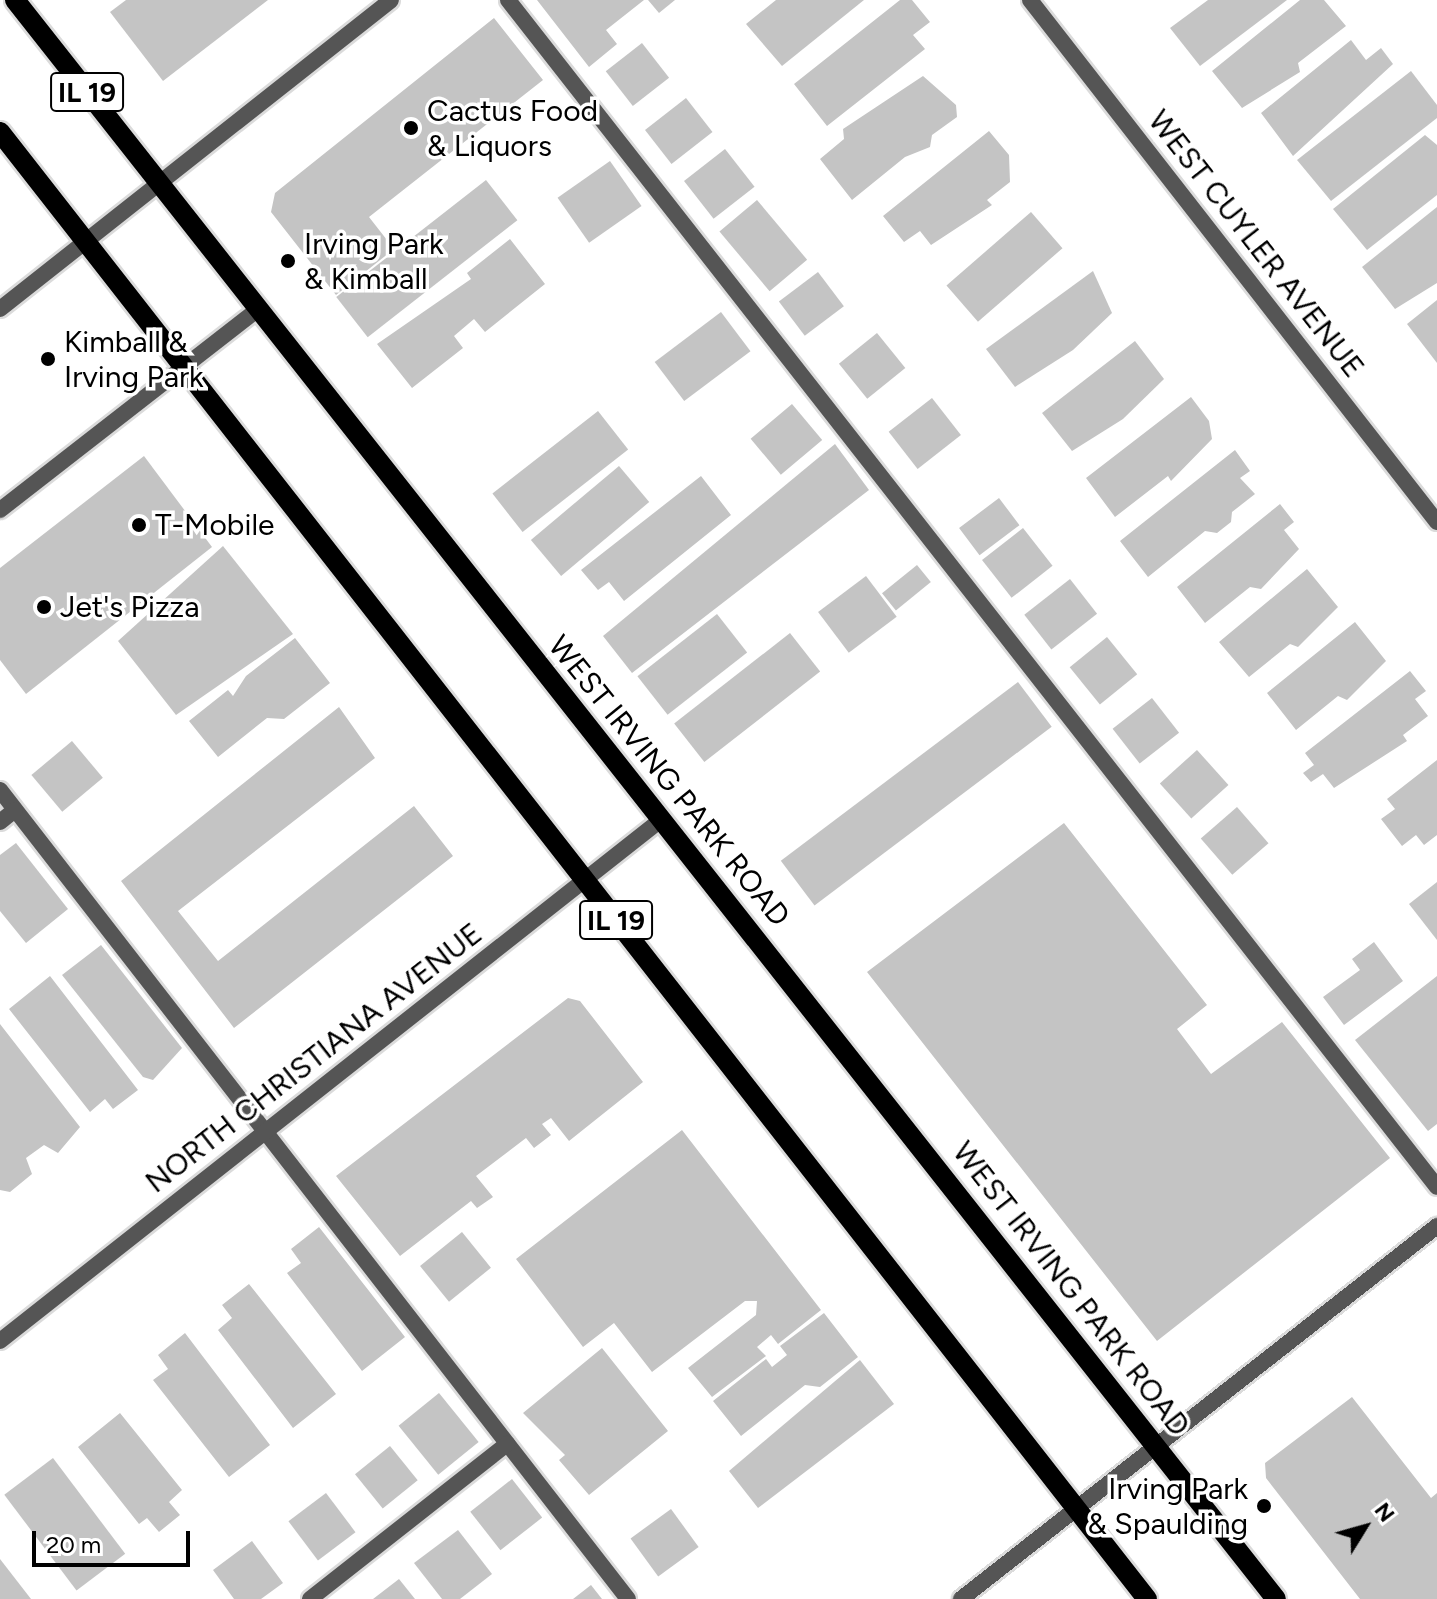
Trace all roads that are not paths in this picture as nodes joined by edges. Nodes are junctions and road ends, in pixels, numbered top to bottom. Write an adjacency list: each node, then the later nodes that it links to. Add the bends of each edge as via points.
1 (15, 0): 6 (main road, WEST IRVING PARK ROAD / IL 19)
2 (391, 0): 6 (street)
3 (508, 0): 19 (street)
4 (1030, 0): 12 (street, WEST CUYLER AVENUE)
5 (0, 132): 7 (main road, IL 19)
6 (159, 183): 7 (street); 9 (main road, WEST IRVING PARK ROAD / IL 19)
7 (85, 242): 8 (street); 10 (main road, IL 19)
8 (0, 309)
9 (258, 309): 10 (street); 15 (main road, WEST IRVING PARK ROAD / IL 19)
10 (183, 367): 11 (street); 17 (main road, IL 19)
11 (0, 510)
12 (1437, 522)
13 (0, 790): 14 (street)
14 (15, 810): 16 (street); 18 (street)
15 (662, 819): 17 (street, NORTH CHRISTIANA AVENUE); 23 (main road, WEST IRVING PARK ROAD / IL 19)
16 (0, 822)
17 (585, 880): 18 (street, NORTH CHRISTIANA AVENUE); 24 (main road, IL 19)
18 (266, 1132): 21 (street, NORTH CHRISTIANA AVENUE); 22 (street)
19 (1437, 1187)
20 (1437, 1226): 23 (street)
21 (0, 1341)
22 (507, 1444): 25 (street); 26 (street)
23 (1157, 1446): 24 (street); 29 (main road, WEST IRVING PARK ROAD / IL 19)
24 (1076, 1508): 27 (street); 28 (main road, IL 19)
25 (310, 1599)
26 (628, 1599)
27 (961, 1599)
28 (1147, 1599)
29 (1276, 1599)

